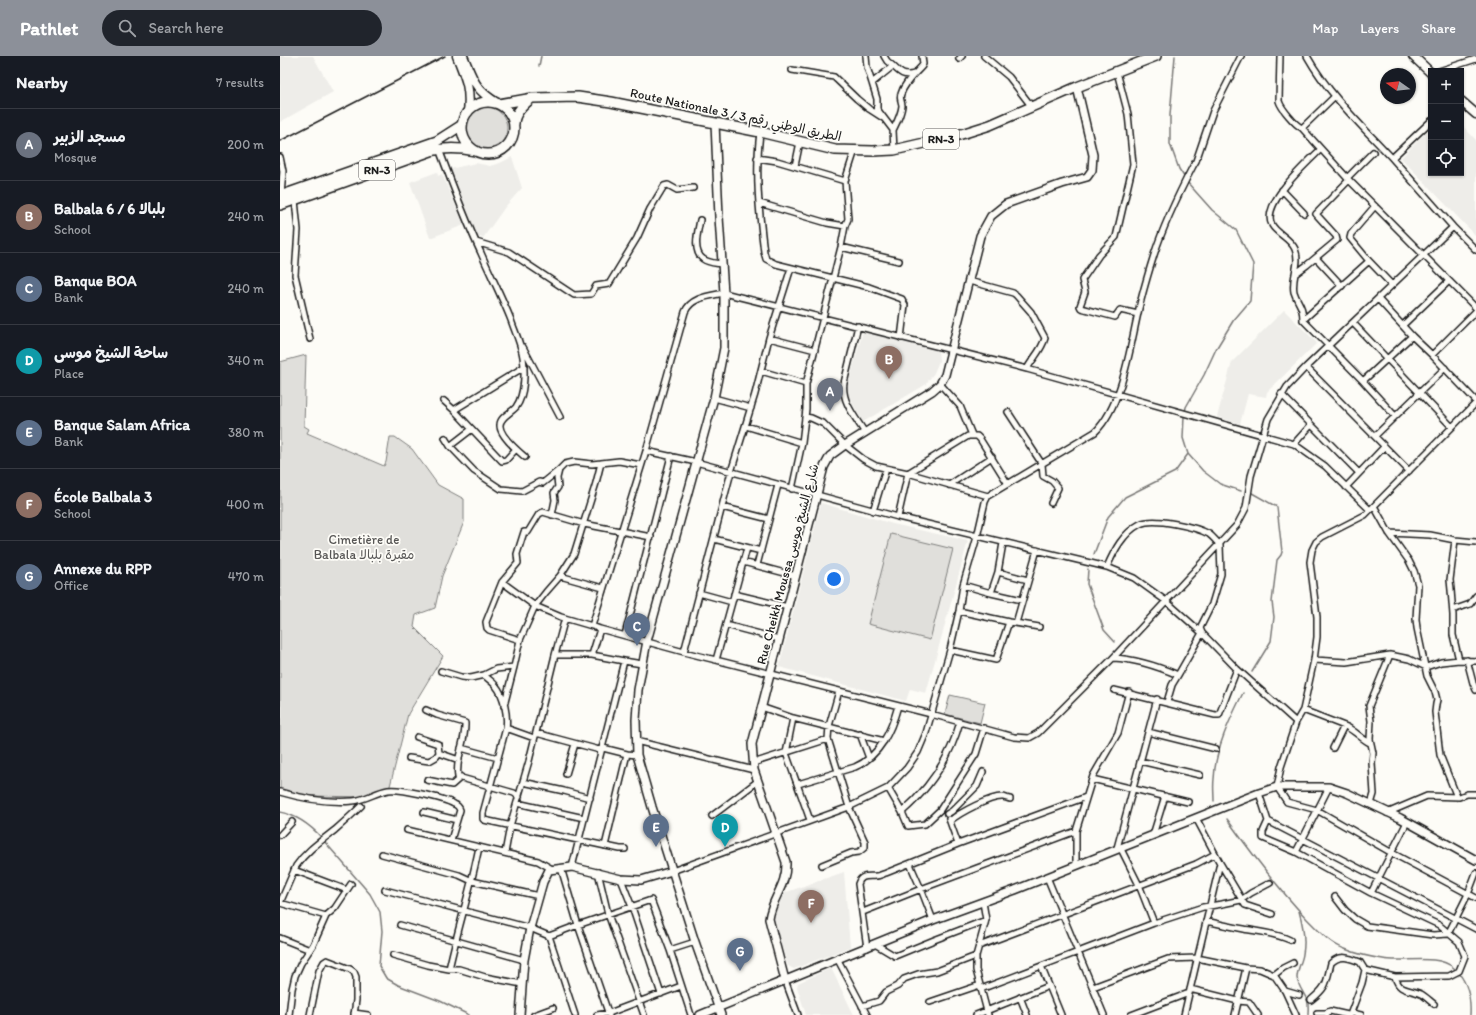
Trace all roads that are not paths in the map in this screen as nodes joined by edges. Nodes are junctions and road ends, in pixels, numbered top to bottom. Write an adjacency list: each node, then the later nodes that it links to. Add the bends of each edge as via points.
1 (457, 56): 26 (main road, via 468,87)
2 (463, 56): 23 (main road, via 479,90 484,96)
3 (866, 56): 19 (street)
4 (884, 56): 13 (street)
5 (922, 56): 18 (street, via 923,64)
6 (984, 56): 25 (street, via 1009,77)
7 (1156, 56): 17 (highway, Route Nationale 3 / الطريق الوطني رقم 3 / RN-3)
8 (1241, 56): 80 (street, via 1213,111 1196,161 1164,224)
9 (1280, 56): 33 (street, via 1280,104 1297,126)
10 (1307, 56): 21 (street, via 1322,81)
11 (1413, 56): 16 (main road)
12 (1476, 59): 14 (street)
13 (893, 66): 18 (street, via 902,75); 19 (street)
14 (1448, 68)
15 (792, 70): 28 (street, via 834,77)
16 (1428, 70)
17 (1117, 72): 20 (highway, Route Nationale 3 / الطريق الوطني رقم 3 / RN-3); 80 (street, via 1128,114 1133,164 1116,237 1099,255 1082,280 1085,292 1080,306 1110,317 1115,317 1120,310)
18 (914, 74): 34 (street, via 902,90 901,111)
19 (872, 83): 28 (street, via 877,109)
20 (1077, 87): 25 (highway, Route Nationale 3 / الطريق الوطني رقم 3 / RN-3); 71 (street, via 1093,155 1092,170 1087,177 1006,204 991,216 980,236)
21 (1335, 96): 33 (street); 45 (street)
22 (533, 98): 23 (highway, RN-3); 29 (highway, Route Nationale 3 / الطريق الوطني رقم 3 / RN-3, via 578,97); 32 (highway, via 520,110 514,120)
23 (498, 103): 26 (highway, via 481,103); 32 (highway, via 511,115)
24 (1464, 104): 27 (main road)
25 (1032, 107): 40 (highway, Route Nationale 3 / الطريق الوطني رقم 3 / RN-3, via 990,125 955,136)
26 (468, 112): 31 (highway)
27 (1476, 114)
28 (882, 118): 34 (street)
29 (715, 123): 35 (highway, Route Nationale 3 / الطريق الوطني رقم 3 / RN-3); 67 (street)
30 (1428, 124): 45 (street)
31 (462, 125): 41 (highway, via 467,143); 51 (highway, RN-3, via 437,141)
32 (514, 126): 41 (highway, via 514,135 503,150 494,154)
33 (1302, 128): 38 (street)
34 (892, 130): 40 (street)
35 (760, 132): 36 (highway, Route Nationale 3 / الطريق الوطني رقم 3 / RN-3); 44 (street)
36 (800, 142): 39 (highway, Route Nationale 3 / الطريق الوطني رقم 3 / RN-3, via 835,150); 46 (street)
37 (439, 149): 41 (highway, RN-3, via 461,148); 52 (highway, RN-3); 60 (street)
38 (1321, 149): 47 (street); 50 (street)
39 (855, 150): 40 (highway, Route Nationale 3 / الطريق الوطني رقم 3 / RN-3); 48 (street)
40 (894, 150)
41 (476, 151)
42 (1373, 152): 47 (street)
43 (280, 157): 51 (street, via 283,171)
44 (757, 158): 46 (street); 53 (street)
45 (1392, 158): 59 (street)
46 (795, 166): 48 (street)
47 (1348, 179): 55 (street); 64 (street, via 1316,214 1337,238)
48 (845, 181): 58 (street, via 848,219)
49 (693, 188): 60 (street, via 677,190 668,185 664,186 609,284 596,286 591,294 574,295 509,252)
50 (1282, 190): 56 (street); 69 (street, via 1271,212 1270,220 1295,249 1298,265)
51 (281, 195)
52 (295, 200): 54 (highway, RN-3); 89 (street, via 298,230 295,275)
53 (759, 203): 58 (street); 68 (street, via 764,256 771,263)
54 (280, 205)
55 (1375, 206): 63 (street); 65 (street, via 1350,238)
56 (1304, 213)
57 (700, 220): 67 (street, via 697,241 699,255 705,260)
58 (845, 226): 61 (street)
59 (1453, 227): 62 (street); 63 (street)
60 (476, 242): 90 (street, via 502,296)
61 (841, 247): 66 (street); 70 (street)
62 (1476, 250)
63 (1424, 255): 72 (street); 73 (street)
64 (1316, 258): 69 (street); 74 (street)
65 (1368, 261): 73 (street); 74 (street)
66 (899, 262)
67 (722, 264): 75 (street)
68 (791, 268): 70 (street); 77 (street)
69 (1295, 274): 82 (street, via 1294,291 1303,310)
70 (832, 279): 81 (street); 88 (street, via 869,287 902,299 905,305)
71 (969, 281): 93 (street); 99 (street, via 1013,293 1031,312 1045,338 1041,349)
72 (1449, 281): 78 (street); 84 (street)
73 (1392, 285): 76 (street)
74 (1342, 286): 82 (street)
75 (724, 293): 77 (street); 107 (street, via 724,348); 131 (street, via 699,299 687,307)
76 (1378, 299): 83 (street); 84 (street)
77 (778, 306): 81 (street); 87 (street)
78 (1476, 308)
79 (1476, 311): 94 (street)
80 (1138, 314): 104 (street)
81 (823, 318): 85 (street); 92 (street)
82 (1303, 320): 91 (street)
83 (1352, 323): 91 (street); 95 (street)
84 (1403, 325): 86 (street)
85 (858, 326): 88 (street); 120 (street, via 842,392)
86 (1412, 336): 94 (street); 95 (street)
87 (769, 338): 92 (street); 100 (street)
88 (901, 338): 93 (street)
89 (310, 339)
90 (521, 345): 96 (street); 114 (street)
91 (1329, 346): 97 (street); 101 (street)
92 (815, 350): 102 (street)
93 (952, 351): 99 (street); 103 (street)
94 (1432, 355): 98 (street)
95 (1387, 359): 101 (street); 106 (street)
96 (524, 367): 111 (street); 130 (street, via 524,381 518,404 502,419 500,426 503,434)
97 (1306, 367): 105 (street); 123 (street)
98 (1445, 368): 106 (street); 109 (street)
99 (1027, 369): 104 (street)
100 (761, 371): 102 (street); 110 (street)
101 (1363, 381): 113 (street)
102 (806, 384): 115 (street)
103 (940, 384): 120 (street, Rue Cheikh Moussa شارع الشيخ موسى); 121 (street, via 960,406)
104 (1117, 394): 122 (street); 137 (street, via 1109,415 1095,432)
105 (1281, 394): 116 (street); 122 (street)
106 (1420, 394): 113 (street); 118 (street)
107 (714, 398): 110 (street); 135 (street)
108 (444, 401): 111 (street)
109 (1476, 402): 118 (street)
110 (751, 408): 117 (street)
111 (454, 410): 119 (street)
112 (1008, 412): 137 (street)
113 (1395, 416): 123 (street)
114 (560, 417)
115 (805, 417): 125 (street); 127 (street, via 824,424)
116 (1311, 425): 126 (street); 144 (street)
117 (746, 426): 125 (street); 142 (street)
118 (1452, 427): 141 (street)
119 (472, 429): 128 (street); 130 (street, via 503,461)
120 (865, 433): 127 (street, Rue Cheikh Moussa شارع الشيخ موسى)
121 (972, 435): 134 (street, via 980,439); 143 (street, via 964,437)
122 (1262, 435): 126 (street); 168 (street, via 1246,508 1237,525)
123 (1375, 436): 129 (street)
124 (444, 438): 128 (street)
125 (802, 443): 149 (street)
126 (1294, 444): 148 (street, via 1325,466)
127 (845, 445): 139 (street, via 871,464); 150 (street, Rue Cheikh Moussa شارع الشيخ موسى, via 827,461)
128 (450, 446): 140 (street, via 474,471 501,489 522,491 539,482 543,483)
129 (1384, 447): 141 (street); 144 (street)
130 (516, 449): 133 (street)
131 (646, 451): 132 (street); 138 (street)
132 (671, 456): 135 (street); 162 (street)
133 (526, 457)
134 (992, 457): 145 (street); 147 (street)
135 (696, 462): 142 (street); 204 (street)
136 (601, 463): 138 (street, via 623,461); 140 (street, via 571,462); 159 (street)
137 (1042, 464): 145 (street); 152 (street, via 1043,476 1052,480 1058,488)
138 (641, 465): 160 (street)
139 (886, 468): 143 (street); 155 (street)
140 (559, 470): 156 (street)
141 (1409, 471): 154 (street)
142 (731, 472): 146 (street); 153 (street)
143 (908, 473): 147 (street); 157 (street)
144 (1359, 473): 148 (street)
145 (1008, 484): 151 (street)
146 (778, 485): 149 (street); 158 (street)
147 (949, 485): 151 (street)
148 (1346, 487): 154 (street)
149 (792, 489): 150 (street)
150 (817, 495): 155 (street); 177 (street, Rue Cheikh Moussa شارع الشيخ موسى)
151 (988, 496): 163 (street)
152 (1051, 503)
153 (722, 507): 158 (street); 164 (street)
154 (1372, 508): 161 (street); 212 (street, via 1365,515 1322,537 1312,550 1310,562 1317,617)
155 (873, 511): 157 (street)
156 (552, 515): 159 (street); 179 (street, via 543,512 539,514 528,532 524,532 516,554 518,563)
157 (898, 517): 163 (street)
158 (769, 519): 171 (street)
159 (584, 524): 160 (street); 176 (street, via 574,554)
160 (620, 531): 162 (street); 181 (street)
161 (1389, 532): 165 (street); 219 (street, via 1409,561 1418,585 1417,623)
162 (651, 537): 201 (street)
163 (978, 537): 167 (street); 180 (street)
164 (714, 539): 169 (street); 182 (street)
165 (1455, 540): 166 (street); 191 (street, via 1450,580)
166 (1476, 542)
167 (1003, 543): 170 (street); 175 (street)
168 (1220, 545): 174 (street, via 1209,535 1194,529 1149,522 1140,524 1127,534 1116,547); 187 (street); 200 (street, via 1221,574 1212,604 1200,628)
169 (747, 548): 171 (street); 172 (street)
170 (1037, 550): 174 (street); 178 (street)
171 (761, 551): 173 (street)
172 (743, 562): 173 (street); 184 (street)
173 (757, 565): 177 (street)
174 (1107, 567): 187 (street, via 1134,578)
175 (998, 572): 178 (street); 183 (street)
176 (560, 576): 181 (street); 189 (street)
177 (796, 576): 190 (street, Rue Cheikh Moussa شارع الشيخ موسى)
178 (1028, 580): 186 (street)
179 (502, 582): 189 (street); 203 (street, via 486,622 487,628)
180 (963, 585): 183 (street); 192 (street)
181 (602, 588): 197 (street)
182 (699, 593): 188 (street); 206 (street)
183 (991, 593): 186 (street)
184 (734, 594): 188 (street); 190 (street)
185 (1476, 596): 191 (street, via 1470,604)
186 (1022, 600): 195 (street)
187 (1166, 601): 200 (street); 210 (street)
188 (732, 602): 196 (street)
189 (535, 606): 193 (street); 203 (street)
190 (788, 607): 202 (street, Rue Cheikh Moussa شارع الشيخ موسى)
191 (1453, 610): 213 (street, via 1453,635)
192 (959, 611): 194 (street); 205 (street)
193 (565, 618): 197 (street); 207 (street)
194 (1009, 622): 195 (street); 205 (street, via 996,660)
195 (1016, 623): 198 (street)
196 (726, 625): 202 (street); 211 (street)
197 (592, 626): 199 (street)
198 (1039, 627)
199 (600, 629): 201 (street); 208 (street)
200 (1202, 633): 220 (street); 223 (street)
201 (625, 635): 204 (street)
202 (779, 639): 222 (street, Rue Cheikh Moussa شارع الشيخ موسى)
203 (520, 640): 218 (street)
204 (647, 641): 206 (street); 217 (street)
205 (950, 650): 236 (street)
206 (684, 652): 211 (street)
207 (556, 655): 208 (street); 246 (street)
208 (592, 655): 216 (street)
209 (1390, 655): 212 (street, via 1346,662); 219 (street, via 1409,659); 251 (street, via 1369,706)
210 (1113, 658): 223 (street, via 1157,665); 243 (street, via 1038,733 1029,738 1014,737)
211 (716, 660): 222 (street)
212 (1314, 660): 235 (street)
213 (1459, 660): 214 (street); 219 (street)
214 (1467, 660): 215 (street); 226 (street)
215 (1476, 661)
216 (624, 662): 217 (street); 254 (street)
217 (642, 664): 249 (street)
218 (514, 667): 224 (street, via 496,669); 231 (street)
219 (1426, 667): 288 (street, via 1427,676 1438,700 1435,712 1440,755)
220 (1237, 669): 230 (street, via 1218,715); 239 (street)
221 (441, 671): 224 (street, via 467,678)
222 (769, 674): 227 (street); 233 (street, Rue Cheikh Moussa شارع الشيخ موسى)
223 (1178, 674): 230 (street)
224 (484, 675): 231 (street, via 497,686)
225 (1114, 690): 228 (street)
226 (1476, 690)
227 (839, 691): 232 (street); 240 (street)
228 (1129, 692): 229 (street); 272 (street, via 1118,733)
229 (1157, 699): 230 (street); 244 (street)
230 (1167, 702)
231 (504, 706): 242 (street, via 508,717)
232 (898, 706): 236 (street); 250 (street)
233 (760, 707): 237 (street); 266 (street, Rue Cheikh Moussa شارع الشيخ موسى, via 752,744)
234 (426, 710): 253 (street, via 465,723)
235 (1303, 710): 239 (street); 241 (street)
236 (931, 714): 238 (street); 280 (street, via 918,752)
237 (793, 718): 240 (street); 258 (street)
238 (960, 722): 243 (street); 299 (street, via 944,763 914,802)
239 (1296, 722): 278 (street, via 1280,766)
240 (829, 726): 245 (street); 248 (street)
241 (1344, 726): 251 (street); 256 (street)
242 (506, 728): 246 (street); 262 (street)
243 (984, 728): 296 (street, via 976,754)
244 (1148, 732): 255 (street); 265 (street)
245 (860, 734): 250 (street); 263 (street)
246 (535, 735): 252 (street); 275 (street)
247 (417, 737): 257 (street, via 438,744)
248 (828, 739): 258 (street); 267 (street)
249 (636, 741): 260 (street); 266 (street)
250 (884, 741): 263 (street)
251 (1370, 743): 293 (street, via 1373,753 1374,794)
252 (575, 744): 254 (street, via 599,750); 269 (street)
253 (461, 748): 262 (street); 264 (street)
254 (603, 748): 259 (street); 289 (street)
255 (1216, 748)
256 (1333, 748)
257 (439, 753): 261 (street, via 429,762); 264 (street)
258 (786, 753): 266 (street); 276 (street)
259 (627, 754): 260 (street); 321 (street)
260 (637, 755): 339 (street)
261 (409, 758)
262 (498, 758): 277 (street)
263 (870, 758): 267 (street, via 855,767)
264 (459, 760): 271 (street, via 458,776)
265 (1140, 761): 270 (street); 281 (street)
266 (754, 767): 274 (street, Rue Cheikh Moussa شارع الشيخ موسى)
267 (838, 772): 276 (street); 295 (street)
268 (983, 772): 301 (street, via 977,786)
269 (566, 774)
270 (1200, 775)
271 (461, 777): 273 (street, via 452,785); 277 (street)
272 (1092, 779): 281 (street); 287 (street)
273 (427, 780)
274 (758, 781): 302 (street); 314 (street, Rue Cheikh Moussa شارع الشيخ موسى)
275 (523, 782): 286 (street); 289 (street)
276 (798, 784): 306 (street)
277 (491, 787): 286 (street); 311 (street, via 483,819)
278 (1277, 787): 279 (street); 283 (street); 297 (street, via 1287,802)
279 (1329, 787): 293 (street); 297 (street)
280 (888, 788): 295 (street); 299 (street)
281 (1133, 789): 285 (street); 323 (street)
282 (280, 792): 305 (street, via 302,798 341,801 361,800 390,789 404,791 452,803 460,810)
283 (1259, 793): 304 (street); 308 (street)
284 (1476, 794): 288 (street)
285 (1164, 796): 291 (street); 316 (street)
286 (519, 797): 292 (street)
287 (1086, 797): 313 (street); 320 (street)
288 (1457, 797): 300 (street, via 1427,796)
289 (590, 798): 303 (street)
290 (1010, 799): 307 (street, via 1003,797 985,802)
291 (1188, 802)
292 (517, 803): 303 (street); 311 (street)
293 (1370, 804): 300 (street)
294 (361, 806): 338 (street, via 303,858)
295 (849, 807): 306 (street); 333 (street, via 865,847 859,852)
296 (940, 810): 299 (street, via 925,824 908,826); 301 (street)
297 (1317, 810): 317 (street); 327 (street)
298 (424, 812): 305 (street)
299 (902, 812)
300 (1387, 813): 310 (street)
301 (947, 814): 307 (street)
302 (712, 816)
303 (584, 818): 319 (street)
304 (1196, 818): 316 (street); 329 (street)
305 (457, 820): 318 (street)
306 (810, 820): 314 (street)
307 (950, 821): 320 (street)
308 (1268, 821): 317 (street); 325 (street, via 1263,838)
309 (292, 822): 315 (street)
310 (1407, 822): 327 (street); 330 (street)
311 (510, 826): 319 (street); 326 (street)
312 (406, 830): 318 (street)
313 (1076, 831): 334 (street); 349 (street)
314 (775, 833): 339 (street); 401 (street, Rue Cheikh Moussa شارع الشيخ موسى, via 786,862 786,877 769,919)
315 (280, 835)
316 (1153, 835): 323 (street)
317 (1303, 838): 325 (street); 344 (street)
318 (451, 840): 322 (street)
319 (578, 840): 321 (street); 335 (street)
320 (958, 844): 332 (street)
321 (605, 846): 324 (street)
322 (479, 847): 326 (street); 345 (street)
323 (1119, 848): 334 (street); 348 (street)
324 (625, 849)
325 (1296, 852): 352 (street)
326 (506, 853): 337 (street, via 538,861)
327 (1392, 853): 344 (street); 353 (street)
328 (382, 854): 345 (street, via 459,875)
329 (1215, 854): 331 (street); 348 (street, via 1196,864)
330 (1476, 860)
331 (1220, 863): 357 (street); 360 (street)
332 (910, 864): 349 (street); 363 (street, via 880,875 864,876 859,880)
333 (822, 865)
334 (1076, 865): 343 (street)
335 (572, 867): 336 (street); 340 (street)
336 (561, 868): 337 (street); 373 (street)
337 (552, 869): 354 (street, via 547,872)
338 (294, 870): 350 (street); 359 (street)
339 (672, 871): 342 (street, via 641,880); 382 (street)
340 (598, 872): 342 (street); 364 (street)
341 (1476, 873): 353 (street)
342 (620, 878): 361 (street)
343 (1047, 878): 358 (street); 365 (street)
344 (1379, 878): 352 (street); 368 (street)
345 (472, 881): 354 (street); 362 (street)
346 (1270, 883): 357 (street)
347 (351, 884): 350 (street)
348 (1139, 885): 365 (street); 372 (street)
349 (922, 889): 363 (street); 369 (street)
350 (347, 890): 367 (street)
351 (385, 890): 362 (street)
352 (1371, 893): 377 (street, via 1426,918)
353 (1468, 894): 356 (street); 368 (street)
354 (539, 896): 375 (street)
355 (1335, 897): 377 (street, via 1345,910 1367,926 1433,935)
356 (1476, 898)
357 (1241, 900): 360 (street); 366 (street, via 1250,908)
358 (983, 902): 369 (street); 370 (street)
359 (280, 903): 367 (street)
360 (1210, 906): 371 (street); 372 (street)
361 (632, 907): 364 (street); 387 (street, via 650,900); 409 (street)
362 (464, 910): 375 (street); 381 (street)
363 (863, 912): 385 (street)
364 (608, 914): 373 (street); 413 (street)
365 (1062, 914): 384 (street); 388 (street)
366 (1272, 914)
367 (326, 916): 386 (street)
368 (1455, 918): 376 (street); 377 (street)
369 (933, 920): 383 (street)
370 (986, 920): 383 (street, via 895,956); 384 (street)
371 (1206, 921): 380 (street, via 1280,935); 391 (street)
372 (1154, 923): 388 (street)
373 (578, 925): 378 (street); 423 (street)
374 (400, 926): 381 (street)
375 (530, 928): 378 (street); 392 (street)
376 (1476, 929)
377 (1448, 934): 400 (street, via 1459,942 1465,956 1459,971 1449,976)
378 (549, 936): 431 (street)
379 (280, 938): 386 (street)
380 (1290, 940)
381 (455, 941): 392 (street); 397 (street)
382 (694, 942): 387 (street); 419 (street)
383 (875, 944): 385 (street)
384 (979, 946): 390 (street)
385 (867, 948): 393 (street)
386 (310, 950): 426 (street, via 295,976)
387 (670, 950): 403 (street)
388 (1078, 952): 395 (street); 406 (street)
389 (393, 955): 397 (street)
390 (976, 956): 405 (street); 417 (street, via 937,971 904,979 898,986 886,992 879,1001)
391 (1197, 958): 396 (street); 406 (street, via 1168,959); 407 (street)
392 (524, 960): 402 (street)
393 (838, 960): 401 (street); 417 (street)
394 (1293, 963): 399 (street)
395 (1041, 966): 404 (street); 405 (street)
396 (1246, 968): 399 (street, via 1260,969); 414 (street)
397 (449, 969): 402 (street, via 459,969)
398 (1365, 970): 400 (street); 412 (street, via 1360,962 1347,957 1334,960 1326,985); 425 (street)
399 (1274, 975): 408 (street)
400 (1395, 977): 416 (street, via 1397,984 1402,988 1421,994)
401 (785, 980): 419 (street); 437 (street)
402 (522, 984): 429 (street)
403 (681, 986): 409 (street); 434 (street)
404 (1049, 986): 411 (street); 441 (street)
405 (980, 987): 415 (street); 420 (street)
406 (1092, 987): 442 (street)
407 (1189, 991): 414 (street); 443 (street); 444 (street)
408 (1285, 991): 410 (street); 447 (street)
409 (661, 994): 413 (street)
410 (1299, 995)
411 (1020, 997): 420 (street); 440 (street)
412 (1311, 1000)
413 (640, 1001): 423 (street); 433 (street)
414 (1238, 1001): 445 (street); 446 (street, via 1249,1002)
415 (930, 1002)
416 (1434, 1004)
417 (862, 1006): 438 (street)
418 (553, 1008): 430 (street)
419 (718, 1008): 435 (street); 436 (street)
420 (987, 1013): 439 (street)
421 (1317, 1013): 424 (street)
422 (354, 1014): 427 (street, via 354,972 327,960 319,971); 428 (street)
423 (609, 1014): 432 (street)
424 (1327, 1014): 425 (street, via 1330,1011)
425 (1350, 1014): 448 (street)
426 (289, 1015)
427 (310, 1015)
428 (368, 1015)
429 (520, 1015)
430 (534, 1015)
431 (575, 1015)
432 (597, 1015)
433 (644, 1015)
434 (691, 1015)
435 (700, 1015)
436 (721, 1015)
437 (798, 1015)
438 (867, 1015)
439 (976, 1015)
440 (1027, 1015)
441 (1061, 1015)
442 (1104, 1015)
443 (1131, 1015)
444 (1184, 1015)
445 (1235, 1015)
446 (1258, 1015)
447 (1296, 1015)
448 (1360, 1015)

